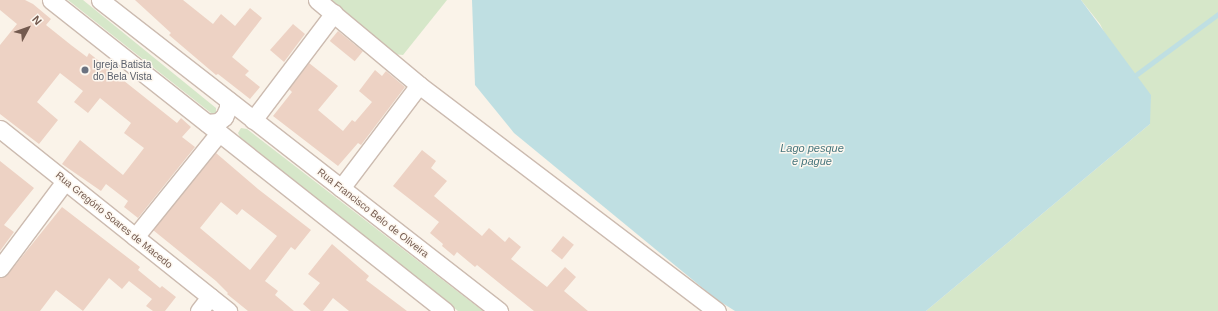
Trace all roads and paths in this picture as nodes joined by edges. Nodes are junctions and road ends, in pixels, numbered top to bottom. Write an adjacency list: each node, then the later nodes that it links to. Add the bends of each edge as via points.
1 (51, 0): 9 (street)
2 (100, 0): 6 (street, Rua Francisco Belo de Oliveira)
3 (317, 0): 4 (street)
4 (334, 14): 5 (street); 7 (street)
5 (418, 85): 11 (street); 19 (street)
6 (228, 100): 7 (street, Rua Francisco Belo de Oliveira); 9 (street, via 224,117 218,122)
7 (250, 117): 9 (street, via 238,119 230,127 228,135); 11 (street, Rua Francisco Belo de Oliveira)
8 (0, 129): 10 (street, Rua Gregório Soares de Macedo)
9 (218, 132): 12 (street); 17 (street)
10 (65, 181): 12 (street, Rua Gregório Soares de Macedo); 13 (street)
11 (341, 188): 18 (street, Rua Francisco Belo de Oliveira)
12 (135, 237): 14 (street, Rua Gregório Soares de Macedo)
13 (0, 268)
14 (210, 297): 15 (street); 16 (street, Rua Gregório Soares de Macedo)
15 (199, 311)
16 (228, 311)
17 (445, 311)
18 (499, 311)
19 (717, 311)

